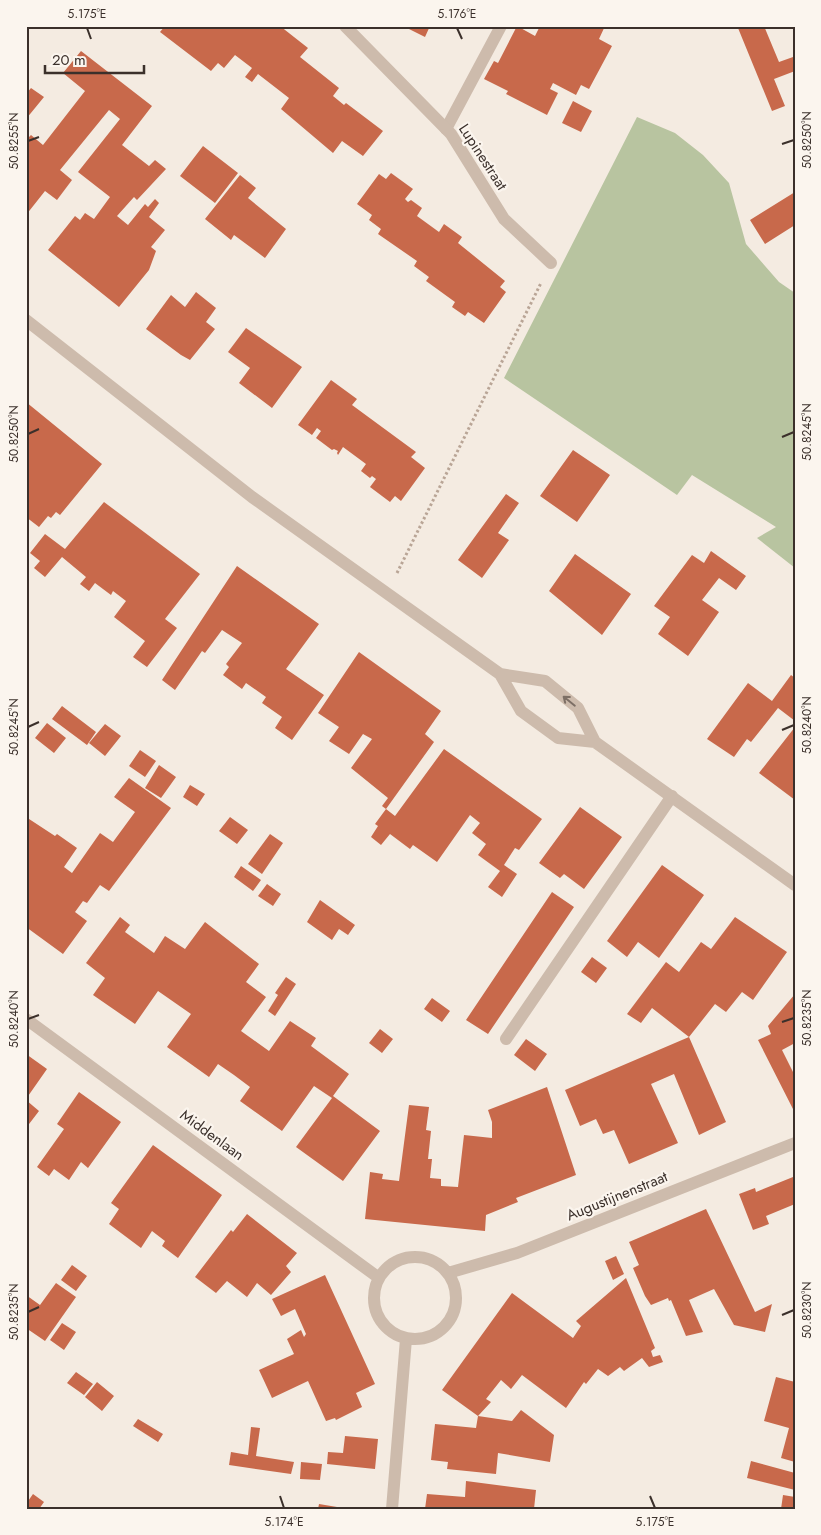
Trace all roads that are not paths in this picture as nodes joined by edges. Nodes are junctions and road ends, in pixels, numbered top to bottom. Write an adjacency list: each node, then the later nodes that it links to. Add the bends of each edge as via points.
1 (345, 26): 3 (street, Lupinestraat)
2 (500, 26): 3 (street)
3 (446, 129): 4 (street, Lupinestraat, via 504,220)
4 (551, 263)
5 (26, 320): 6 (street, via 244,491)
6 (500, 674): 7 (street, via 521,711 558,738); 7 (street, one-way to 6, via 578,708 545,681)
7 (595, 742): 8 (street)
8 (672, 796): 9 (street); 11 (street)
9 (795, 885)
10 (26, 1019): 14 (street, Middenlaan)
11 (506, 1039)
12 (795, 1143): 13 (street, Augustijnenstraat, via 517,1253)
13 (448, 1273): 14 (street, via 430,1259 412,1257 396,1262); 15 (street, via 456,1296 449,1322 436,1334 418,1340)
14 (378, 1278): 15 (street, via 374,1299 376,1312 393,1334)
15 (406, 1339): 16 (street)
16 (392, 1509)

